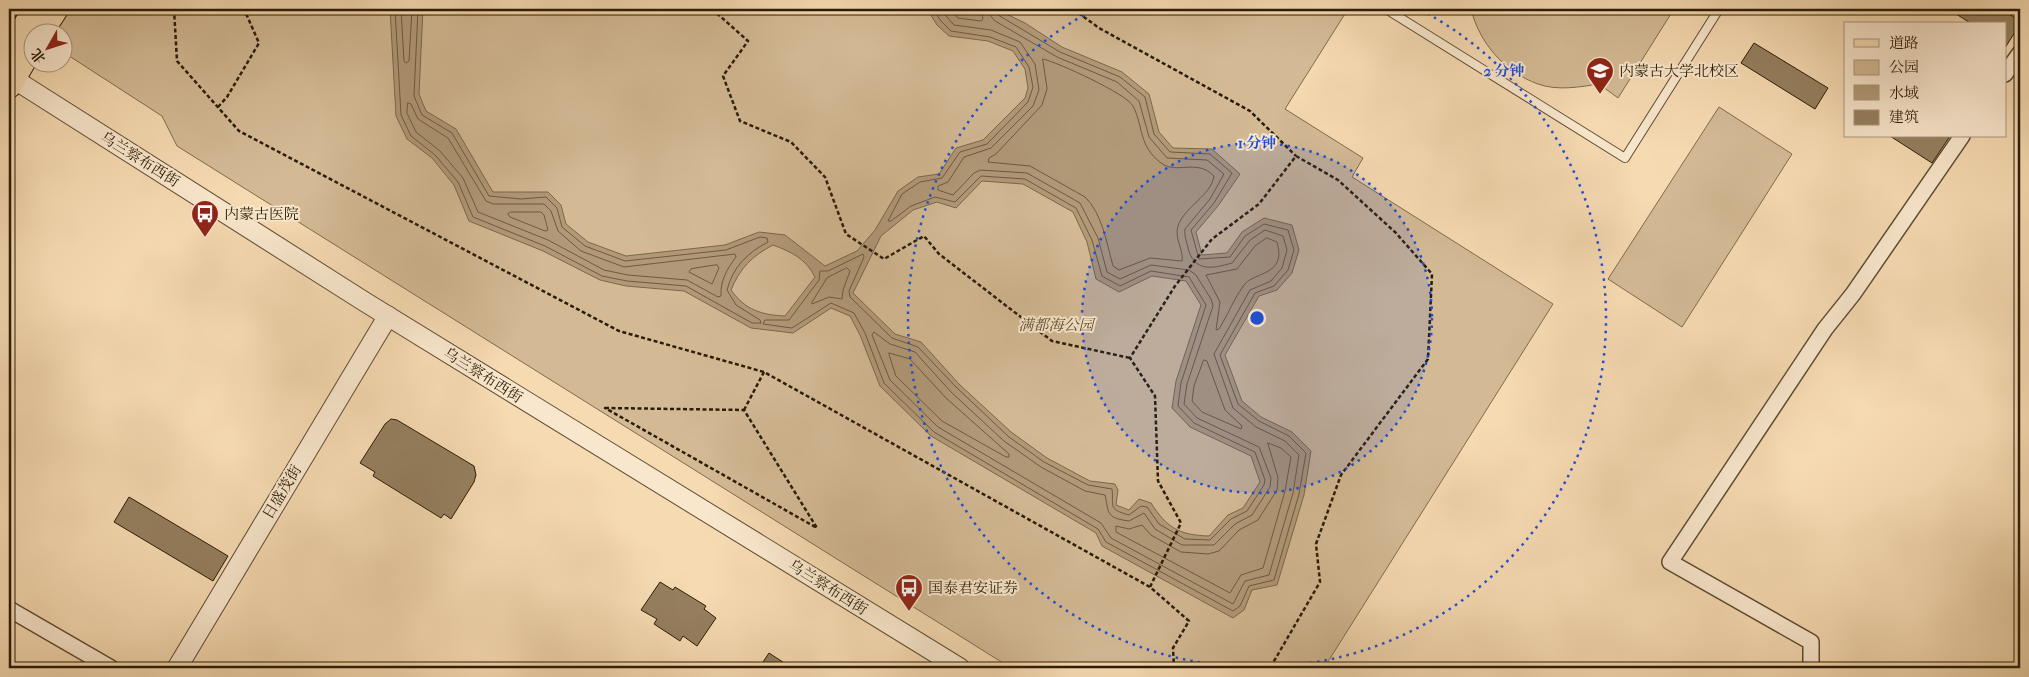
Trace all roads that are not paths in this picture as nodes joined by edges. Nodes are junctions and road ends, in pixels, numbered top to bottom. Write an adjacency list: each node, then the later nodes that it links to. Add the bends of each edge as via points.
1 (21, 9): 7 (highway)
2 (36, 9): 9 (highway)
3 (56, 9): 6 (main road)
4 (1386, 9): 5 (lane, via 1625,158)
5 (1719, 9)
6 (48, 22)
7 (9, 29)
8 (2020, 52): 11 (street)
9 (9, 53)
10 (22, 62): 12 (main road)
11 (2006, 73)
12 (10, 80): 14 (street, 乌兰察布西街)
13 (1961, 138): 19 (street, via 1825,330 1670,562 1811,642)
14 (388, 316): 17 (street, 日盛茂街); 18 (street, 乌兰察布西街)
15 (9, 609): 16 (street)
16 (111, 668)
17 (177, 668)
18 (960, 668)
19 (1810, 668)

